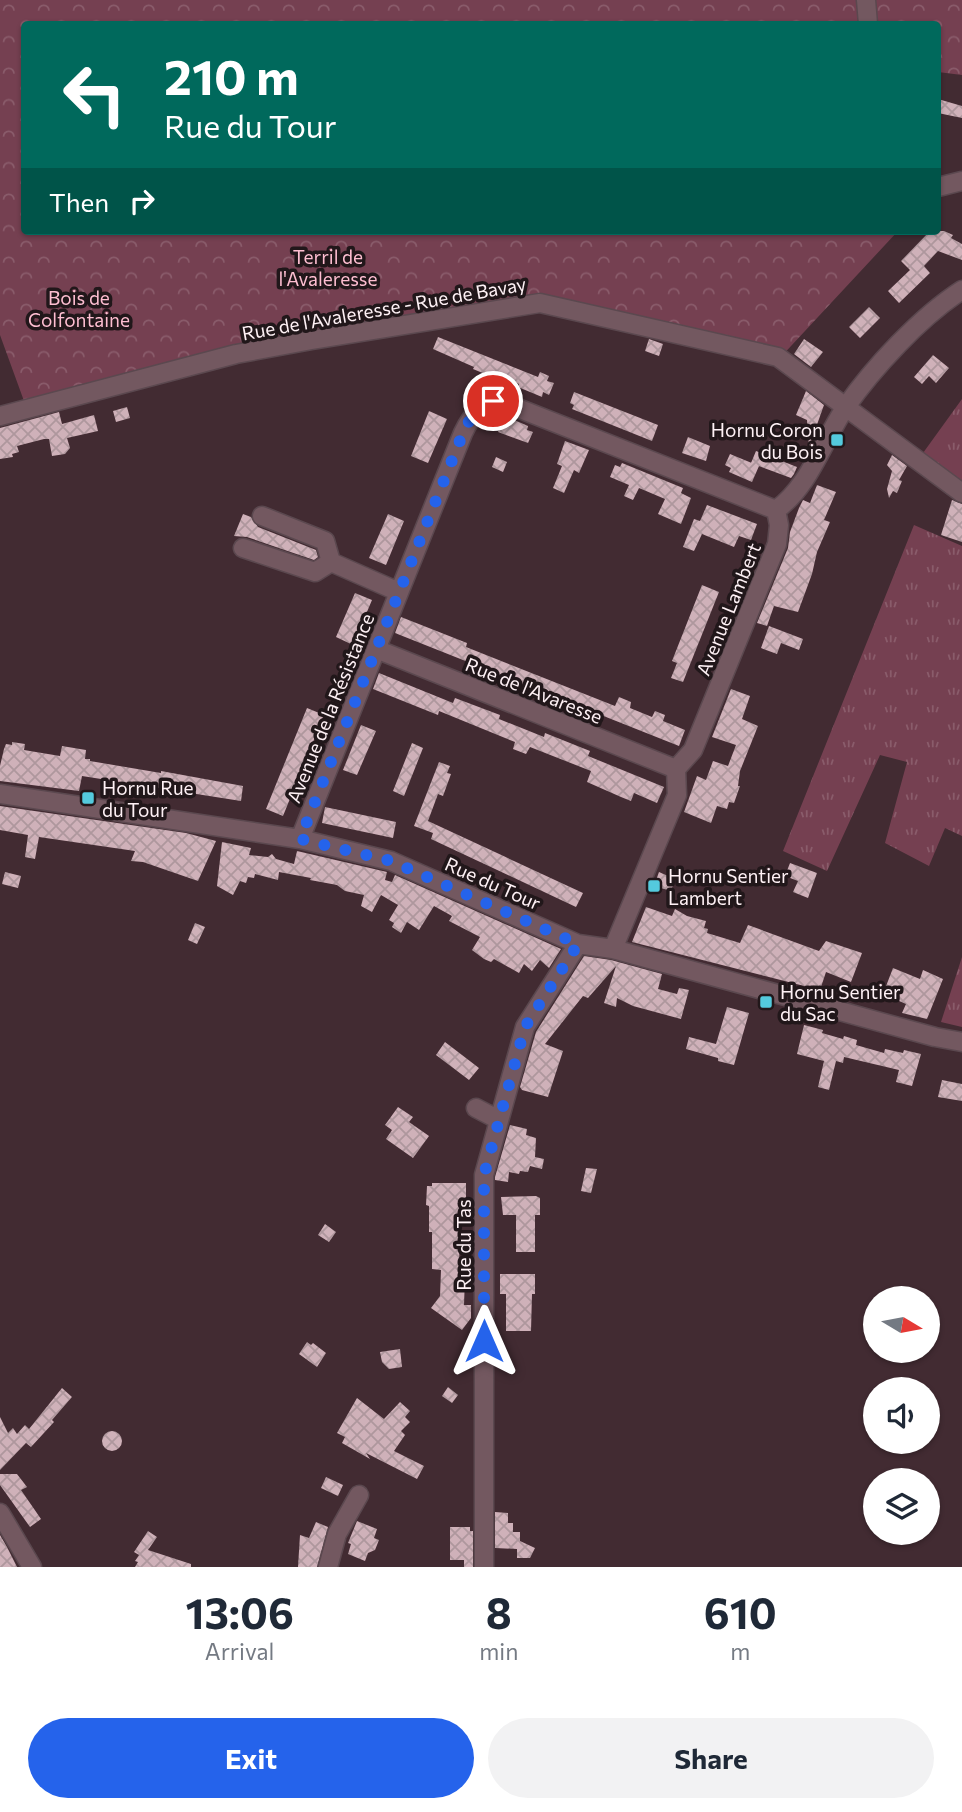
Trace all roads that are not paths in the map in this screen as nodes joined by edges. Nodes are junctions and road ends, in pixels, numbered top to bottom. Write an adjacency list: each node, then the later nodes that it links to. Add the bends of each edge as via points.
1 (866, 0): 2 (street)
2 (868, 21)
3 (962, 181): 4 (street)
4 (941, 186)
5 (962, 290): 6 (street, via 891,352)
6 (845, 408): 7 (street, Rue de l'Avaleresse - Rue de Bavay, via 778,357 540,303 236,355); 8 (street); 9 (street, via 791,499)
7 (0, 416)
8 (962, 493)
9 (776, 510): 13 (street, Avenue de la Résistance, via 493,401 466,425); 15 (street, Avenue Lambert, via 777,544 693,750)
10 (262, 516): 12 (street, via 325,541)
11 (243, 548): 12 (street, via 315,572)
12 (331, 562): 13 (street)
13 (399, 592): 14 (street, Avenue de la Résistance)
14 (376, 649): 15 (street, Rue de l'Avaresse); 17 (street, Avenue de la Résistance)
15 (676, 769): 19 (street, via 677,795)
16 (0, 794): 17 (street, Rue du Tour)
17 (300, 839): 18 (street, Rue du Tour, via 391,861)
18 (578, 944): 19 (street, Rue du Tour); 22 (street, Rue du Tas, via 525,1027)
19 (613, 949): 20 (street, Rue du Tour)
20 (962, 1042)
21 (476, 1108): 22 (street)
22 (499, 1120): 27 (street, Rue du Tas, via 484,1175)
23 (359, 1494): 26 (street, via 337,1534)
24 (0, 1513): 25 (street)
25 (32, 1567)
26 (328, 1567)
27 (484, 1567)

